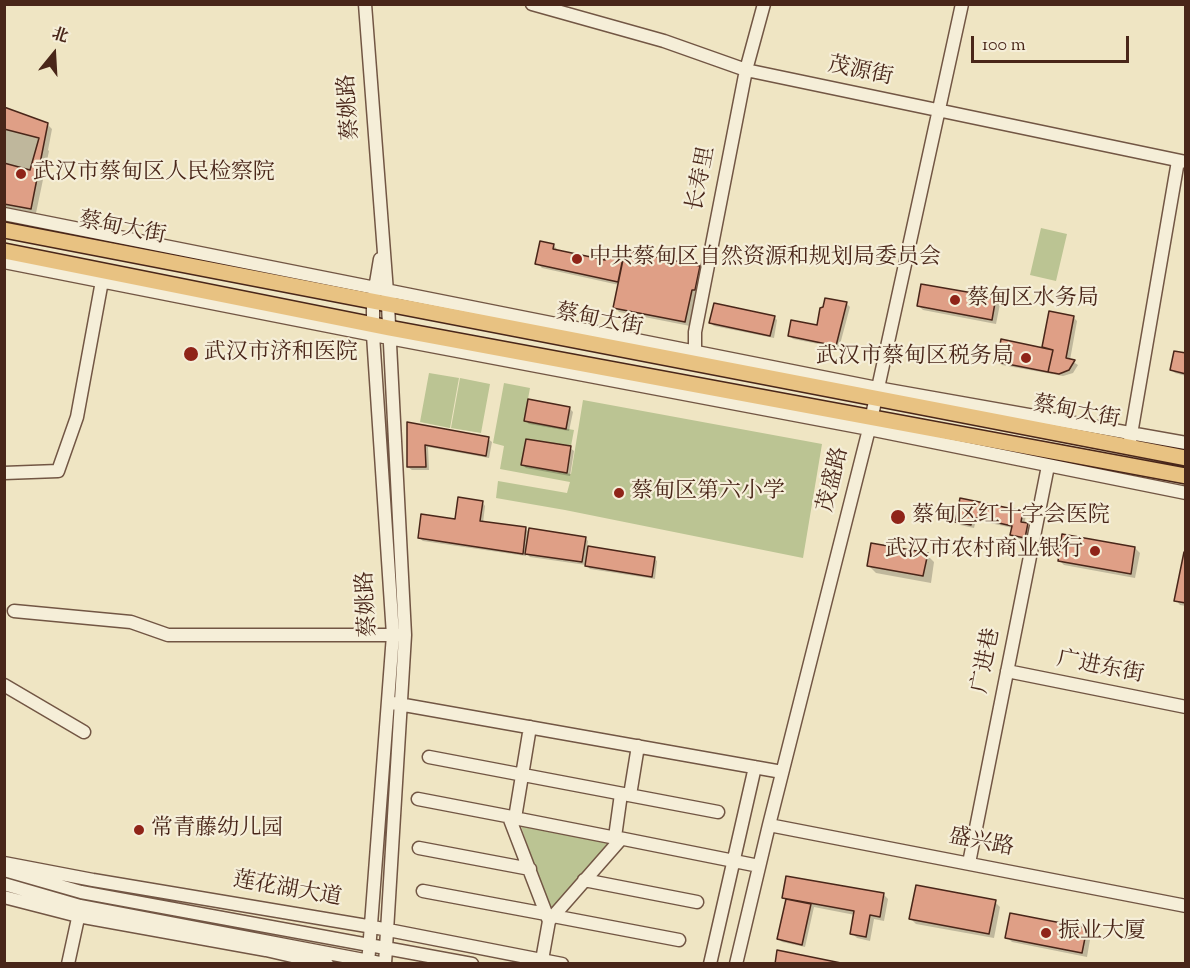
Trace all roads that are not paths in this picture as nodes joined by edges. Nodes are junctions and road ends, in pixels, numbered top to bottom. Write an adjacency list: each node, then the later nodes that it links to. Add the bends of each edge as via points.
1 (364, 4): 13 (street, 蔡姚路, via 382,243)
2 (531, 4): 5 (street, 茂源街, via 664,41)
3 (764, 4): 5 (street, 长寿里)
4 (962, 4): 6 (street, 茂盛路)
5 (746, 70): 6 (street, 茂源街); 16 (street, 长寿里, via 695,332)
6 (938, 110): 7 (street, 茂源街); 17 (street, 茂盛路)
7 (1182, 162): 19 (street)
8 (4, 214): 13 (street)
9 (4, 230): 13 (main road, 蔡甸大街)
10 (4, 250): 14 (main road, 蔡甸大街)
11 (4, 262): 12 (street)
12 (102, 281): 14 (street); 23 (street, via 77,417 58,471)
13 (381, 296): 14 (street, 蔡姚路); 15 (street, 蔡姚路); 16 (main road, 蔡甸大街)
14 (373, 330): 15 (main road, 蔡甸大街); 27 (street, 蔡姚路)
15 (389, 333): 18 (main road, 蔡甸大街); 27 (street, 蔡姚路)
16 (695, 357): 17 (main road, 蔡甸大街)
17 (876, 393): 18 (street, 茂盛路); 19 (main road, 蔡甸大街)
18 (870, 424): 22 (street); 24 (main road, 蔡甸大街); 37 (street, 茂盛路)
19 (1130, 441): 20 (street); 21 (main road, 蔡甸大街)
20 (1185, 443)
21 (1185, 458)
22 (1048, 466): 25 (street); 28 (street, 广进巷)
23 (4, 472)
24 (1185, 476)
25 (1185, 493)
26 (14, 612): 27 (street, via 131,622 168,635)
27 (399, 635): 30 (street, 蔡姚路)
28 (1007, 671): 31 (street, 广进东街); 48 (street, 广进巷)
29 (4, 685): 33 (street)
30 (395, 703): 32 (street); 60 (street, 蔡姚路); 61 (street, 蔡姚路)
31 (1185, 707)
32 (530, 727): 34 (street); 38 (street)
33 (84, 732)
34 (638, 746): 36 (street); 39 (street)
35 (429, 757): 38 (street)
36 (755, 767): 37 (street); 46 (street)
37 (782, 772): 43 (street, 茂盛路)
38 (522, 775): 39 (street); 42 (street)
39 (626, 795): 41 (street); 44 (street)
40 (418, 799): 42 (street)
41 (718, 812)
42 (512, 817): 44 (street); 50 (street)
43 (769, 825): 48 (street, 盛兴路); 49 (street, 茂盛路)
44 (618, 838): 46 (street); 52 (street)
45 (419, 848): 50 (street)
46 (734, 861): 49 (street); 72 (street)
47 (4, 863): 60 (street, 莲花湖大道)
48 (969, 863): 57 (street, 盛兴路)
49 (759, 866): 73 (street, 茂盛路)
50 (530, 869): 59 (street)
51 (4, 870): 63 (street, 莲花湖大道, via 81,892)
52 (584, 880): 56 (street); 59 (street)
53 (4, 885): 58 (street)
54 (423, 891): 59 (street)
55 (4, 897): 58 (street)
56 (697, 902)
57 (1185, 906)
58 (79, 911): 66 (street); 67 (street); 68 (street)
59 (549, 917): 62 (street); 65 (street)
60 (373, 927): 61 (street, 莲花湖大道); 63 (street, 蔡姚路)
61 (387, 931): 64 (street, 蔡姚路); 65 (street, 莲花湖大道)
62 (679, 940)
63 (370, 945): 64 (street, 莲花湖大道); 66 (street, 蔡姚路)
64 (385, 948): 69 (street, 蔡姚路); 70 (street, 莲花湖大道)
65 (542, 960): 71 (street, 莲花湖大道)
66 (369, 962): 69 (street)
67 (68, 963)
68 (327, 963)
69 (385, 963)
70 (472, 963)
71 (562, 963)
72 (710, 963)
73 (736, 963)

